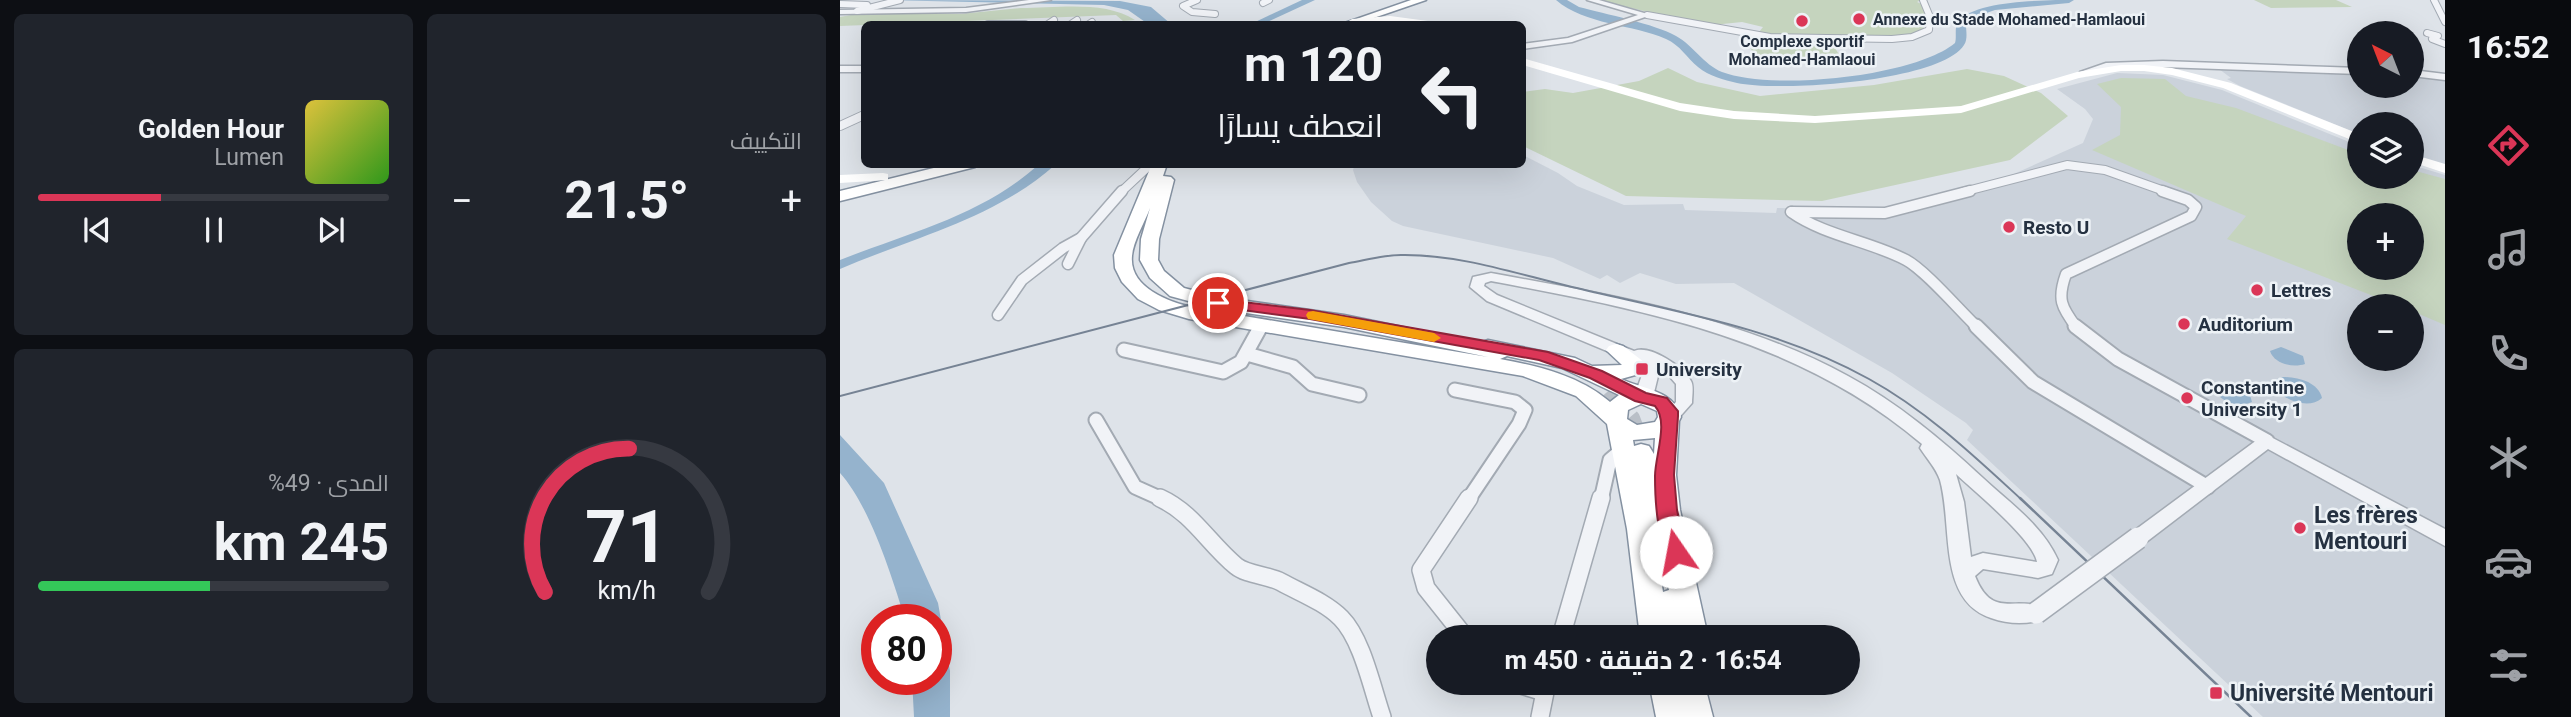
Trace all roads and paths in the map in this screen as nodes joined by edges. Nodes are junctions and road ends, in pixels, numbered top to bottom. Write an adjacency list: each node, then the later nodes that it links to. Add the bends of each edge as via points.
1 (900, 0): 10 (street)
2 (1047, 0): 12 (street, via 966,10)
3 (1197, 0): 14 (street, via 1183,6 1192,12)
4 (1407, 0): 16 (highway)
5 (1421, 0): 11 (highway)
6 (1591, 0): 15 (street)
7 (1923, 0): 15 (street, via 1930,17 1929,30 1892,39 1770,37)
8 (2434, 0): 21 (street)
9 (840, 4): 10 (street)
10 (869, 8): 12 (street)
11 (1394, 8): 17 (highway); 20 (main road, via 1393,15)
12 (857, 11): 13 (street)
13 (840, 12)
14 (1215, 14)
15 (1643, 17): 24 (street)
16 (1343, 21)
17 (1355, 21)
18 (1365, 21): 19 (main road)
19 (1401, 21)
20 (1408, 21)
21 (2445, 22)
22 (2427, 33): 23 (street)
23 (2445, 44)
24 (1526, 48)
25 (1526, 62): 29 (main road, via 1677,106 1803,119 1873,118 1969,108)
26 (861, 69): 27 (street)
27 (843, 70)
28 (2347, 71): 29 (street, via 2163,64 2105,66)
29 (2085, 72): 34 (main road, via 2145,68 2201,77)
30 (2424, 74): 31 (street)
31 (2445, 77)
32 (861, 116): 33 (street)
33 (840, 126)
34 (2347, 134)
35 (2424, 162): 41 (main road)
36 (913, 168): 42 (highway)
37 (918, 168): 42 (highway)
38 (939, 168): 44 (highway)
39 (952, 168): 44 (highway)
40 (1159, 168): 45 (street, via 1129,183); 48 (highway, via 1123,254 1123,266 1139,291 1167,307); 49 (highway, via 1149,260 1156,274 1178,292 1218,303)
41 (2445, 169)
42 (883, 177): 43 (main road); 44 (highway)
43 (840, 179)
44 (840, 193)
45 (1081, 238): 46 (street); 46 (street, via 1069,261)
46 (1044, 262): 47 (street, via 1022,280)
47 (998, 315)
48 (1262, 326): 52 (street); 61 (highway, via 1540,374 1584,391)
49 (1472, 345): 53 (highway, via 1497,346); 55 (highway, via 1550,366)
50 (1616, 349): 53 (highway, via 1633,362 1631,369 1612,374); 57 (street, via 1649,366 1651,377); 58 (street, via 1643,354 1676,371 1686,398); 60 (street, via 1492,298 1477,287 1478,280 1507,280 1744,337 1842,378)
51 (1124, 350): 52 (street, via 1218,372 1236,367)
52 (1247, 354): 56 (street, via 1293,367 1312,384)
53 (1568, 363): 57 (highway)
54 (1455, 390): 66 (street, via 1515,402 1525,410 1422,570 1426,588)
55 (1606, 393)
56 (1359, 395)
57 (1644, 397): 58 (highway, via 1661,402); 61 (highway, via 1618,407)
58 (1669, 419): 61 (highway, via 1648,433); 70 (highway, via 1664,475 1667,510)
59 (1096, 420): 75 (street, via 1135,487 1185,513 1238,568 1268,575 1340,617 1359,650)
60 (1920, 430): 65 (street, via 1950,481); 65 (street, via 2017,522 2048,560 2045,568 2038,570 1983,561)
61 (1624, 436): 67 (street, via 1610,460); 68 (highway); 69 (highway)
62 (2267, 441): 63 (street); 63 (street, via 2097,346 2070,322 2059,302 2066,274 2191,216 2196,207 2188,200 2105,170 2067,165 1893,212 1791,212 1910,262 2033,382); 64 (street)
63 (2208, 487): 65 (street, bridge, via 2036,613 2007,615 1989,608 1969,592)
64 (2445, 538)
65 (1962, 576)
66 (1455, 625)
67 (1565, 625)
68 (1653, 625)
69 (1675, 625)
70 (1691, 625)
71 (1544, 695): 76 (street)
72 (1667, 695): 77 (highway)
73 (1692, 695): 78 (highway)
74 (1700, 695): 78 (highway)
75 (1382, 717)
76 (1540, 717)
77 (1672, 717)
78 (1699, 717)

